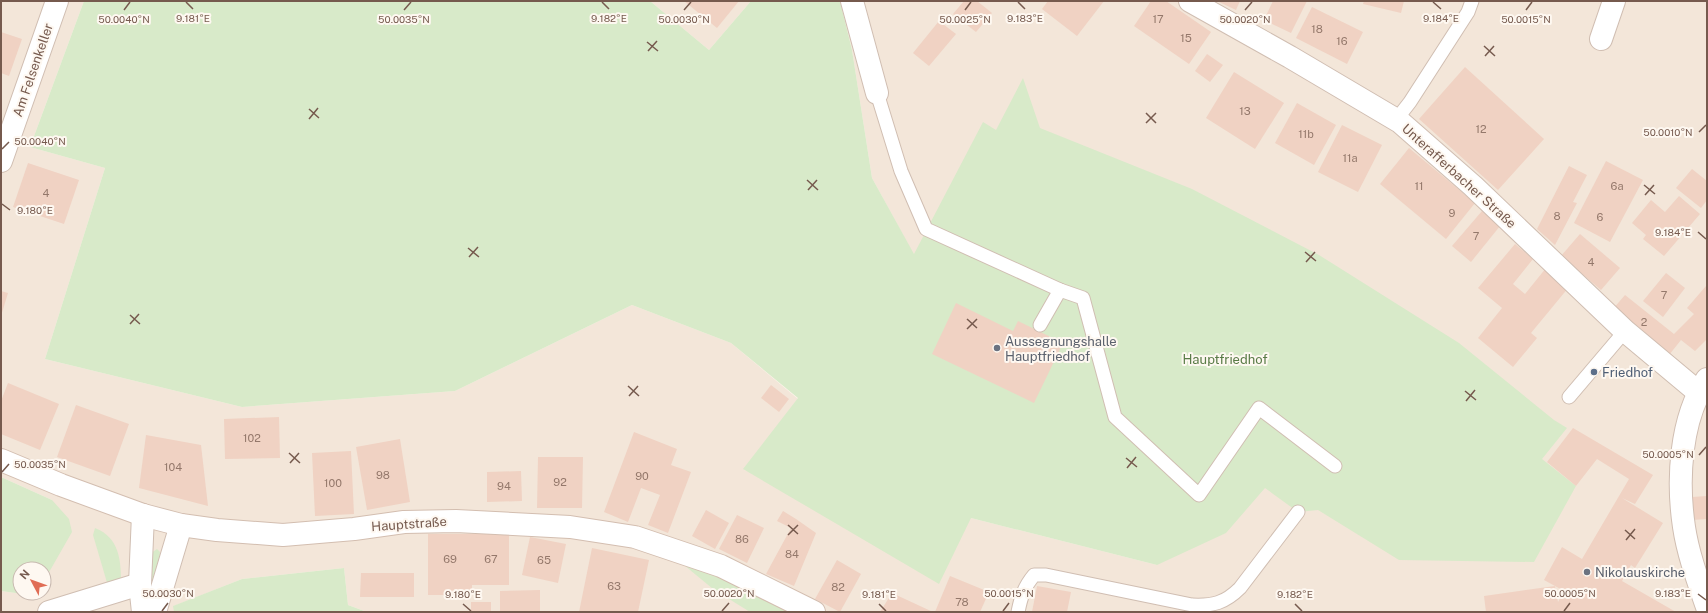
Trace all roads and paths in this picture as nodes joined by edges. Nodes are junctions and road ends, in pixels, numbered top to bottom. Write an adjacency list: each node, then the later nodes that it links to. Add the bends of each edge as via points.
1 (57, 1): 9 (street, Am Felsenkeller)
2 (852, 1): 7 (street)
3 (1190, 1): 8 (street, Unterafferbacher Straße)
4 (1472, 1): 8 (lane, via 1468,12)
5 (1614, 1): 6 (street)
6 (1601, 39)
7 (877, 93): 10 (lane, via 901,171 926,229)
8 (1396, 120): 12 (street, Unterafferbacher Straße, via 1473,186)
9 (1, 161)
10 (1060, 290): 11 (lane); 16 (lane, via 1083,298 1115,418 1200,494 1259,408)
11 (1040, 325)
12 (1625, 331): 13 (street, Unterafferbacher Straße); 14 (lane)
13 (1703, 385): 21 (street, via 1684,440 1681,491 1684,528)
14 (1568, 397)
15 (1, 460): 18 (street, Hauptstraße, via 60,485)
16 (1335, 466)
17 (1298, 512): 26 (lane, via 1229,599 1208,606 1192,605 1046,575 1034,576 1026,584)
18 (143, 515): 19 (street, Hauptstraße); 20 (street)
19 (181, 525): 24 (street); 25 (street, Hauptstraße, via 283,535 411,522 470,521 570,527 635,537 676,550 721,566)
20 (140, 584): 22 (street); 23 (street)
21 (1707, 607)
22 (49, 612)
23 (143, 612)
24 (155, 612)
25 (814, 612)
26 (1018, 612)

